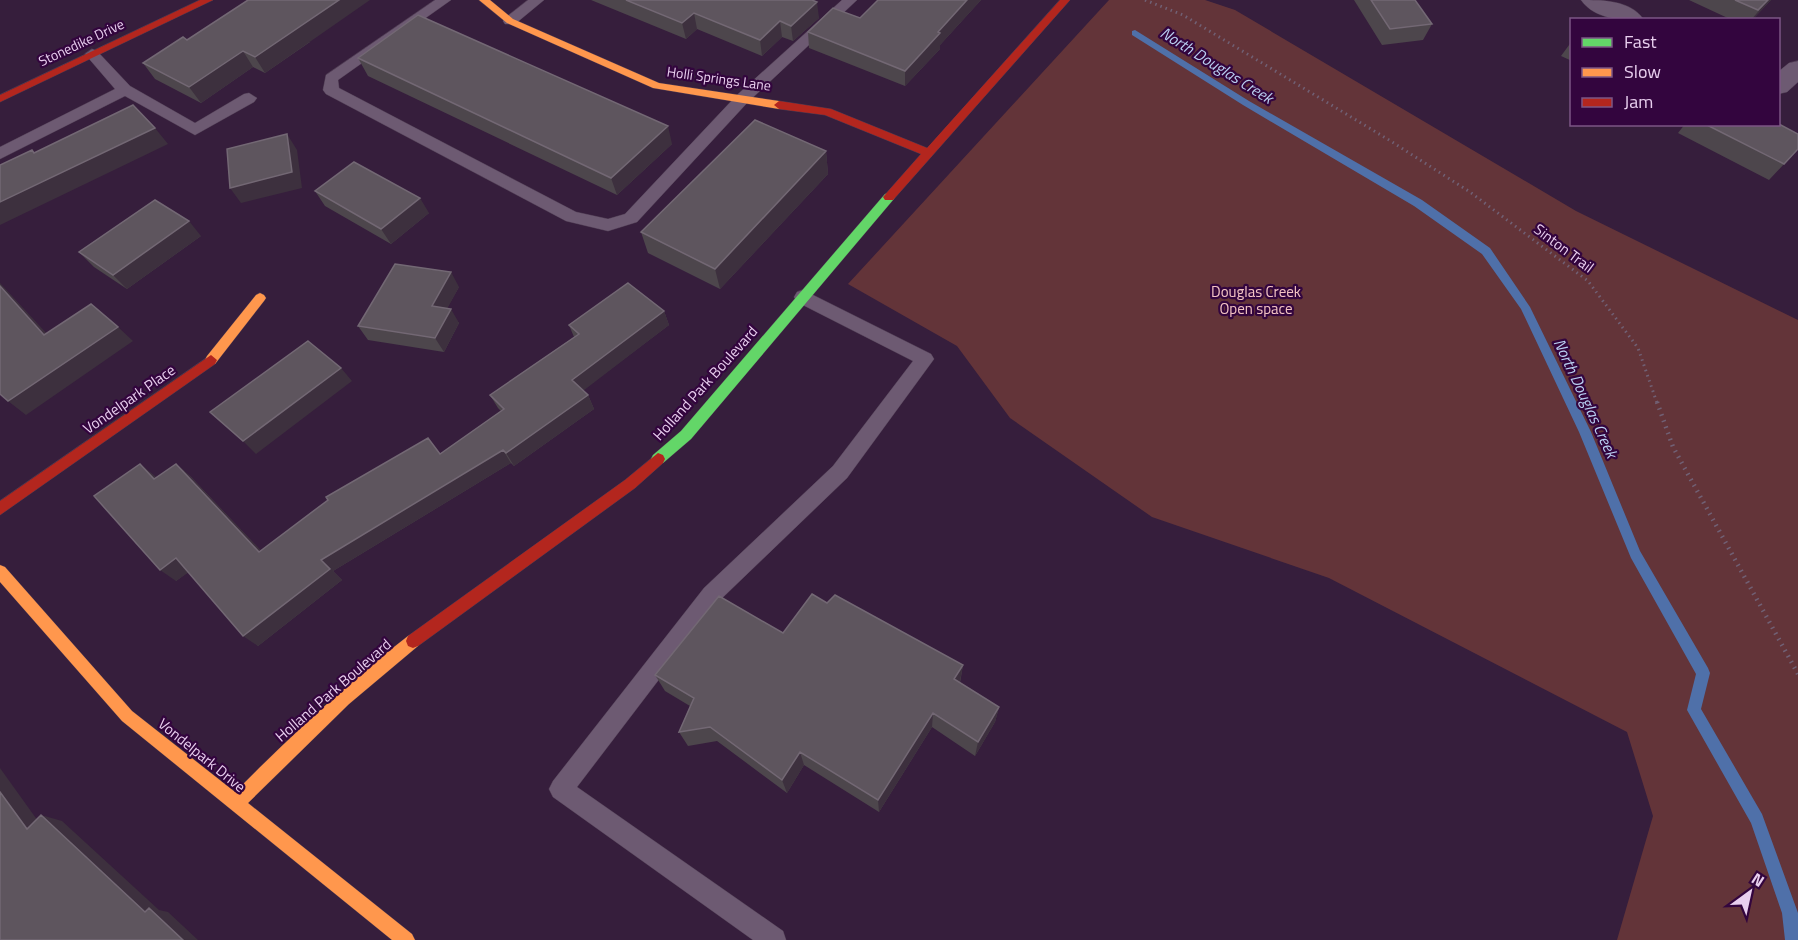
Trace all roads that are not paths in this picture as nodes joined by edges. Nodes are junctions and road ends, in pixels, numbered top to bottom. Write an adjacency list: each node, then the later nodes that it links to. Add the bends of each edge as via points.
1 (208, 0): 10 (street, Stonedike Drive)
2 (444, 0): 17 (lane, via 332,78 331,90 572,217 608,225 631,219)
3 (484, 0): 9 (street, Holli Springs Lane)
4 (537, 0): 9 (lane)
5 (850, 0): 17 (lane)
6 (1065, 0): 19 (street, Holland Park Boulevard)
7 (1593, 0): 8 (street)
8 (1628, 18)
9 (510, 21): 17 (street, Holli Springs Lane, via 657,86)
10 (92, 54): 13 (lane); 16 (street, Stonedike Drive)
11 (1798, 69): 12 (street)
12 (1780, 85)
13 (125, 90): 15 (lane, via 195,130); 20 (lane)
14 (1780, 93): 18 (street)
15 (249, 98)
16 (0, 99)
17 (742, 99): 19 (street, Holli Springs Lane, via 827,112)
18 (1798, 102)
19 (927, 152): 21 (street, Holland Park Boulevard)
20 (0, 154)
21 (803, 297): 25 (street, Holland Park Boulevard, via 686,435 638,477 378,668); 27 (lane, via 925,359 840,472 711,595 561,789)
22 (260, 298): 23 (street, Vondelpark Place, via 208,364)
23 (0, 509)
24 (0, 572): 25 (street, Vondelpark Drive, via 127,716)
25 (236, 803): 26 (street, Vondelpark Drive)
26 (406, 940)
27 (774, 940)

